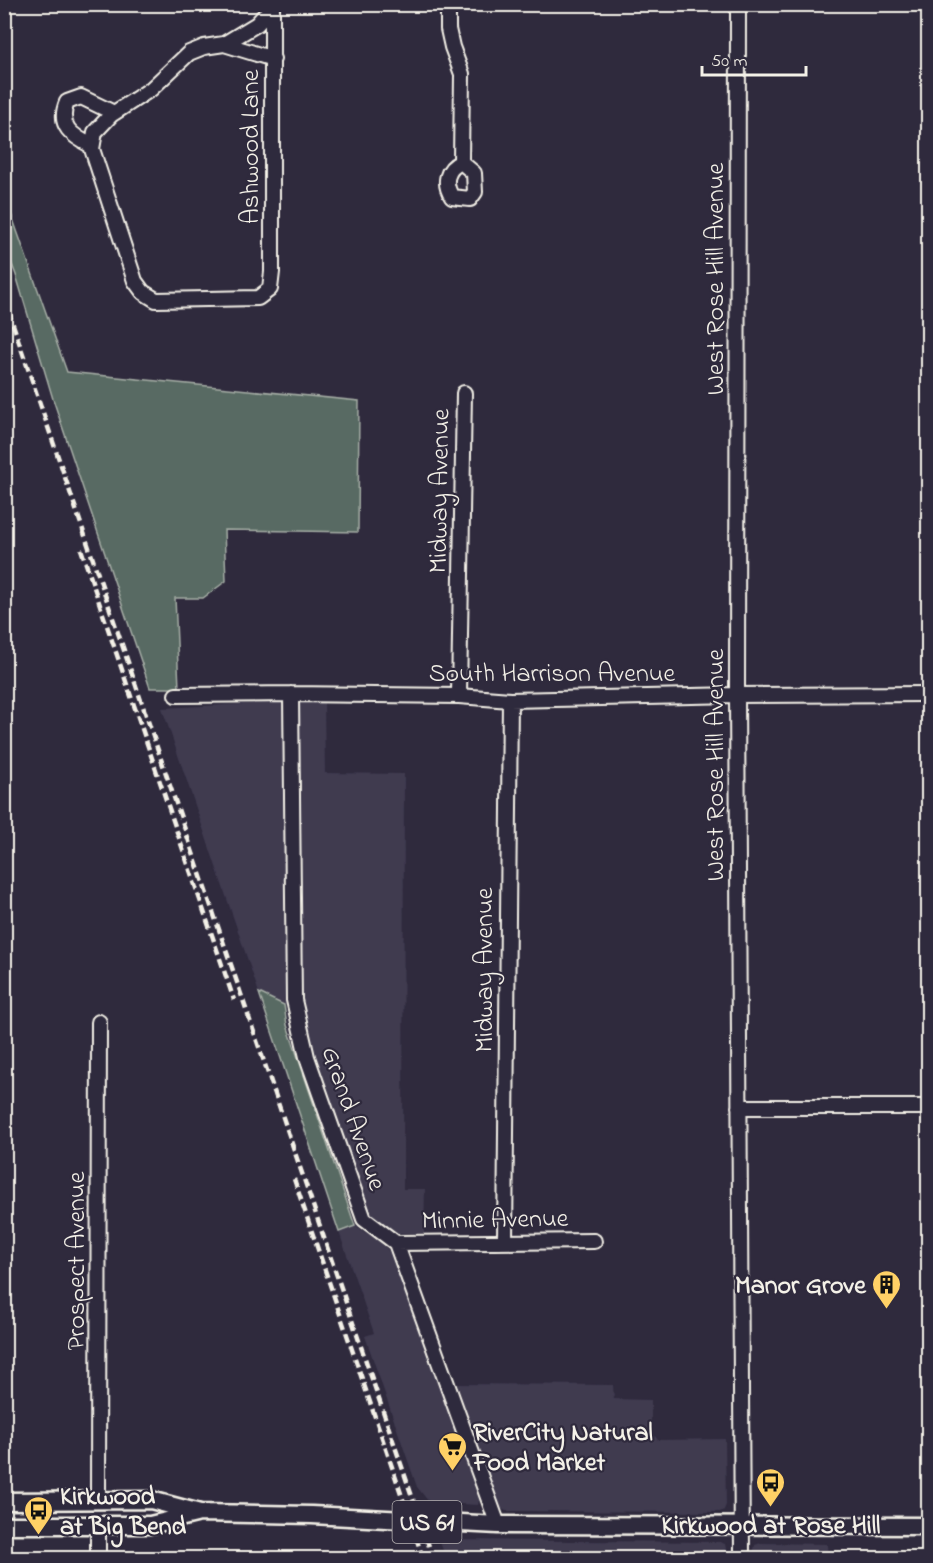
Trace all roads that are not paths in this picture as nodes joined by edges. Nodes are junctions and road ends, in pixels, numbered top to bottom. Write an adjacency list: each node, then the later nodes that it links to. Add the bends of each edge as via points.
1 (448, 4): 8 (street, via 448,29 462,74)
2 (738, 4): 13 (street, West Rose Hill Avenue)
3 (272, 6): 4 (street, via 257,24); 5 (street, Ashwood Lane)
4 (224, 44): 5 (street); 6 (street, via 189,53 151,89)
5 (273, 59): 7 (street, Ashwood Lane, via 272,272 270,289 258,298 156,300 142,292 135,281)
6 (114, 113): 7 (street, via 95,132); 7 (street, via 81,97 68,102 63,113 66,127)
7 (92, 146)
8 (461, 162)
9 (464, 393): 14 (street, Midway Avenue)
10 (176, 694): 11 (street, South Harrison Avenue)
11 (291, 694): 14 (street, South Harrison Avenue); 21 (street, Grand Avenue, via 294,1000 307,1057 363,1219)
12 (928, 694): 13 (street, South Harrison Avenue)
13 (737, 695): 15 (street, South Harrison Avenue); 17 (street, West Rose Hill Avenue)
14 (459, 696): 15 (street, South Harrison Avenue)
15 (510, 700): 20 (street, Midway Avenue)
16 (99, 1022): 22 (street, Prospect Avenue)
17 (739, 1107): 18 (street); 28 (street, West Rose Hill Avenue)
18 (928, 1107)
19 (594, 1241): 20 (street, Minnie Avenue)
20 (505, 1242): 21 (street, Minnie Avenue)
21 (396, 1244): 27 (street)
22 (98, 1500): 23 (main road, US 61); 24 (main road, US 61, via 151,1500)
23 (4, 1501)
24 (200, 1513): 26 (main road, US 61, via 150,1525); 27 (main road, US 61)
25 (4, 1525): 26 (main road, US 61)
26 (98, 1525): 30 (street)
27 (498, 1525): 28 (main road, US 61)
28 (741, 1526): 29 (main road, US 61); 31 (street, West Rose Hill Avenue)
29 (928, 1526)
30 (98, 1558)
31 (742, 1558)

